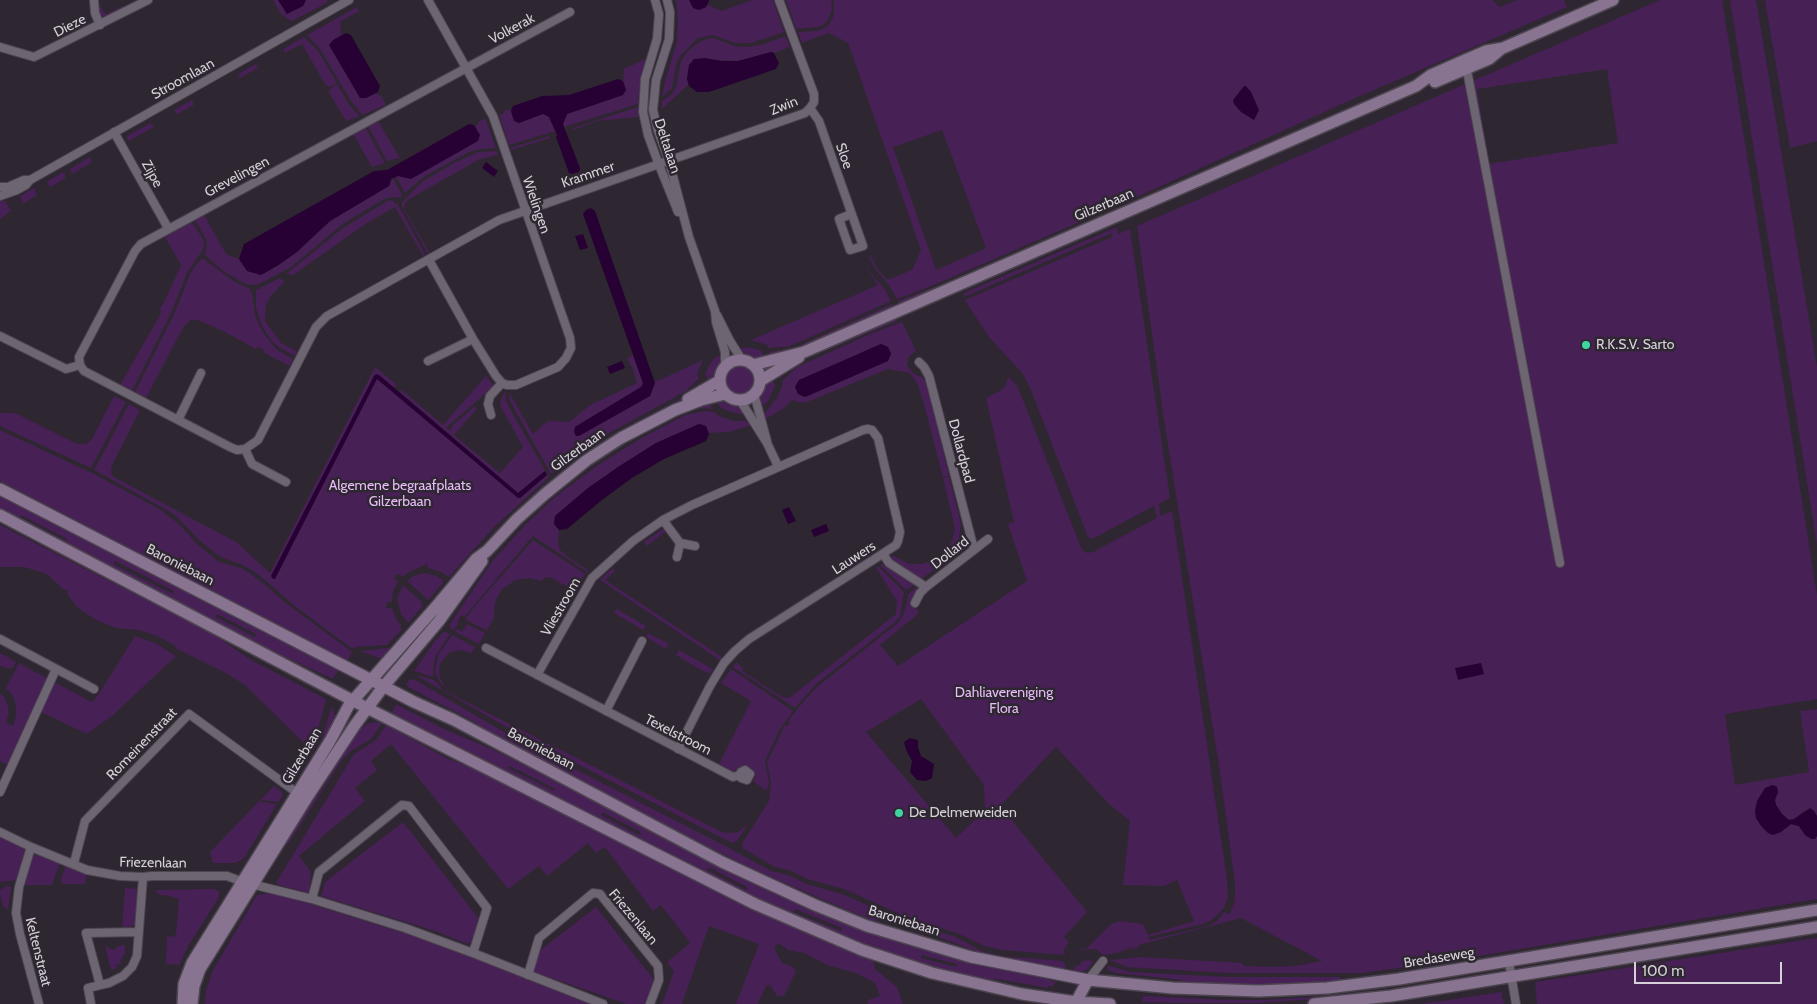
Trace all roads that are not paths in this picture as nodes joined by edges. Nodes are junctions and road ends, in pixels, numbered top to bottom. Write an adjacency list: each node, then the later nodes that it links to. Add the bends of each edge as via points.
1 (94, 0): 10 (street)
2 (148, 0): 10 (street, Dieze)
3 (349, 0): 15 (street, Stroomlaan)
4 (428, 0): 13 (street, Wielingen)
5 (655, 0): 17 (street, Deltalaan, via 659,14 657,39 645,79 643,112)
6 (667, 0): 16 (street, Deltalaan, via 669,40 656,80 653,110)
7 (779, 0): 14 (street, Zwin, via 814,94)
8 (1613, 0): 12 (main road, Gilzerbaan, via 1503,48 1489,59)
9 (570, 12): 13 (street, Volkerak)
10 (100, 25): 11 (street, Dieze, via 34,57)
11 (0, 48)
12 (1466, 64): 29 (main road, Gilzerbaan, via 1435,82 1416,86); 60 (street)
13 (466, 69): 21 (street, Wielingen, via 492,116); 23 (street, Grevelingen)
14 (810, 108): 16 (street, Zwin, via 805,113); 22 (street, Sloe, via 818,121)
15 (114, 132): 18 (street, Stroomlaan); 23 (street, Zijpe)
16 (669, 161): 17 (street, Zwin); 24 (street, Deltalaan)
17 (658, 164): 21 (street, Krammer); 24 (street, Deltalaan)
18 (30, 180): 19 (street, Stroomlaan); 20 (street, Stroomlaan, via 17,190)
19 (0, 187)
20 (0, 196)
21 (525, 210): 25 (street, via 499,220); 39 (street, Wielingen, via 571,348 558,367 516,385)
22 (851, 214)
23 (168, 228): 33 (street, Grevelingen, via 135,250 79,358)
24 (689, 236): 26 (street, Deltalaan)
25 (429, 260): 28 (street); 47 (street, via 326,316 316,327 258,440)
26 (715, 311): 31 (street, Deltalaan); 34 (street, Deltalaan)
27 (0, 336): 33 (street, via 66,369)
28 (473, 339): 30 (street); 39 (street)
29 (804, 352): 35 (main road, Gilzerbaan); 38 (main road, Gilzerbaan)
30 (428, 360)
31 (742, 360): 34 (main road); 35 (main road)
32 (919, 362): 56 (street, Dollardpad, via 929,376)
33 (80, 365): 45 (street, via 90,375)
34 (725, 365): 37 (main road)
35 (753, 365): 38 (main road)
36 (201, 373): 45 (street)
37 (719, 381): 40 (main road); 43 (main road, Gilzerbaan)
38 (760, 381): 41 (main road)
39 (502, 382): 44 (street, via 490,396)
40 (725, 394): 42 (main road); 43 (main road, Gilzerbaan)
41 (754, 394): 42 (main road); 46 (street)
42 (740, 400): 46 (street)
43 (675, 410): 57 (main road, Gilzerbaan, via 621,438 588,460 517,519)
44 (490, 415)
45 (178, 420): 47 (street, via 230,447)
46 (767, 443): 48 (street)
47 (245, 449): 49 (street, via 252,464)
48 (778, 466): 52 (street, Vliestroom); 58 (street, Lauwers, via 863,430 875,433 900,537 896,545)
49 (286, 482)
50 (0, 489): 68 (main road, Baroniebaan)
51 (0, 514): 71 (main road)
52 (663, 520): 54 (street); 67 (street, Vliestroom, via 632,542 592,578)
53 (988, 539): 56 (street, Dollard)
54 (680, 543): 55 (street); 59 (street)
55 (695, 546)
56 (974, 549): 61 (street, Dollard)
57 (487, 551): 68 (main road, Gilzerbaan, via 476,559); 69 (main road, Gilzerbaan, via 454,602)
58 (882, 554): 61 (street, Dollard, via 889,563); 74 (street, Lauwers, via 735,651 710,686)
59 (677, 557)
60 (1560, 563)
61 (926, 587): 62 (street, Dollard)
62 (915, 603)
63 (0, 639): 66 (street)
64 (642, 641): 73 (street)
65 (486, 648): 67 (street, Texelstroom)
66 (56, 669): 70 (street); 76 (street)
67 (537, 675): 73 (street, Texelstroom)
68 (371, 680): 69 (main road, Baroniebaan); 71 (main road, Gilzerbaan)
69 (383, 687): 72 (main road, Gilzerbaan); 92 (main road, Baroniebaan, via 454,720 722,862 815,905 868,926 971,957)
70 (94, 689)
71 (352, 701): 72 (main road); 77 (main road, Gilzerbaan)
72 (367, 708): 77 (main road, Gilzerbaan); 94 (main road, via 756,904 862,950 932,973)
73 (606, 711): 74 (street, Texelstroom)
74 (678, 749): 75 (street, Texelstroom, via 734,777)
75 (740, 775)
76 (0, 792)
77 (301, 796): 80 (street, Romeinenstraat, via 189,714 85,821); 82 (main road, Gilzerbaan)
78 (0, 832): 79 (street, Friezenlaan)
79 (31, 847): 80 (street, Friezenlaan); 95 (street, Keltenstraat, via 19,887 16,913)
80 (74, 864): 81 (street, Friezenlaan, via 87,870)
81 (143, 877): 82 (street, Friezenlaan, via 227,876); 86 (street)
82 (248, 883): 83 (street, Friezenlaan); 97 (main road, Gilzerbaan, via 192,962 184,984); 98 (main road, Gilzerbaan, via 200,969)
83 (312, 899): 87 (street, Friezenlaan); 87 (street, via 319,872 402,805 409,806 487,908)
84 (1813, 911): 85 (main road, via 1799,922); 89 (main road, Bredaseweg)
85 (1813, 927): 91 (main road)
86 (139, 932): 93 (street, via 137,956 132,967 117,980); 93 (street, via 86,933)
87 (473, 952): 90 (street, Friezenlaan)
88 (1104, 961): 92 (street)
89 (1509, 962): 91 (street); 92 (main road, Bredaseweg, via 1372,983 1289,990 1173,988)
90 (528, 975): 99 (street, Friezenlaan); 100 (street, Friezenlaan, via 539,938 593,893 600,894 658,966 659,980)
91 (1512, 976): 102 (main road, via 1391,996); 103 (street)
92 (1088, 980): 94 (main road)
93 (100, 985): 96 (street, via 88,988)
94 (1075, 1003): 101 (main road)
95 (39, 1004)
96 (91, 1004)
97 (183, 1004)
98 (192, 1004)
99 (603, 1004)
100 (650, 1004)
101 (1110, 1004)
102 (1314, 1004)
103 (1516, 1004)

